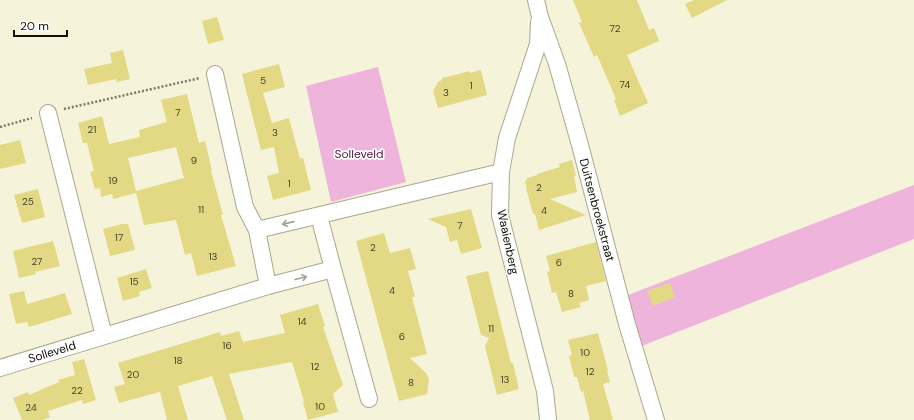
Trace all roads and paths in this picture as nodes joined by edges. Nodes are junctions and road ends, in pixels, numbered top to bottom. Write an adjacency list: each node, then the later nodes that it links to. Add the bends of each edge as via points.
1 (536, 0): 2 (street, Duitsenbroekstraat)
2 (540, 17): 6 (street, Waaienberg, via 538,44 507,138); 15 (street, Duitsenbroekstraat, via 557,64 627,324)
3 (215, 74): 4 (path); 8 (street, via 245,207)
4 (48, 113): 5 (path); 11 (street)
5 (0, 127)
6 (501, 172): 7 (street); 14 (street, Waaienberg, via 500,215 545,391)
7 (319, 216): 8 (street, one-way to 8); 9 (street)
8 (257, 230): 10 (street)
9 (333, 269): 10 (street, Solleveld, one-way to 9); 13 (street)
10 (268, 286): 11 (street, Solleveld)
11 (104, 336): 12 (street, Solleveld)
12 (0, 368)
13 (369, 398)
14 (548, 420)
15 (656, 420)

